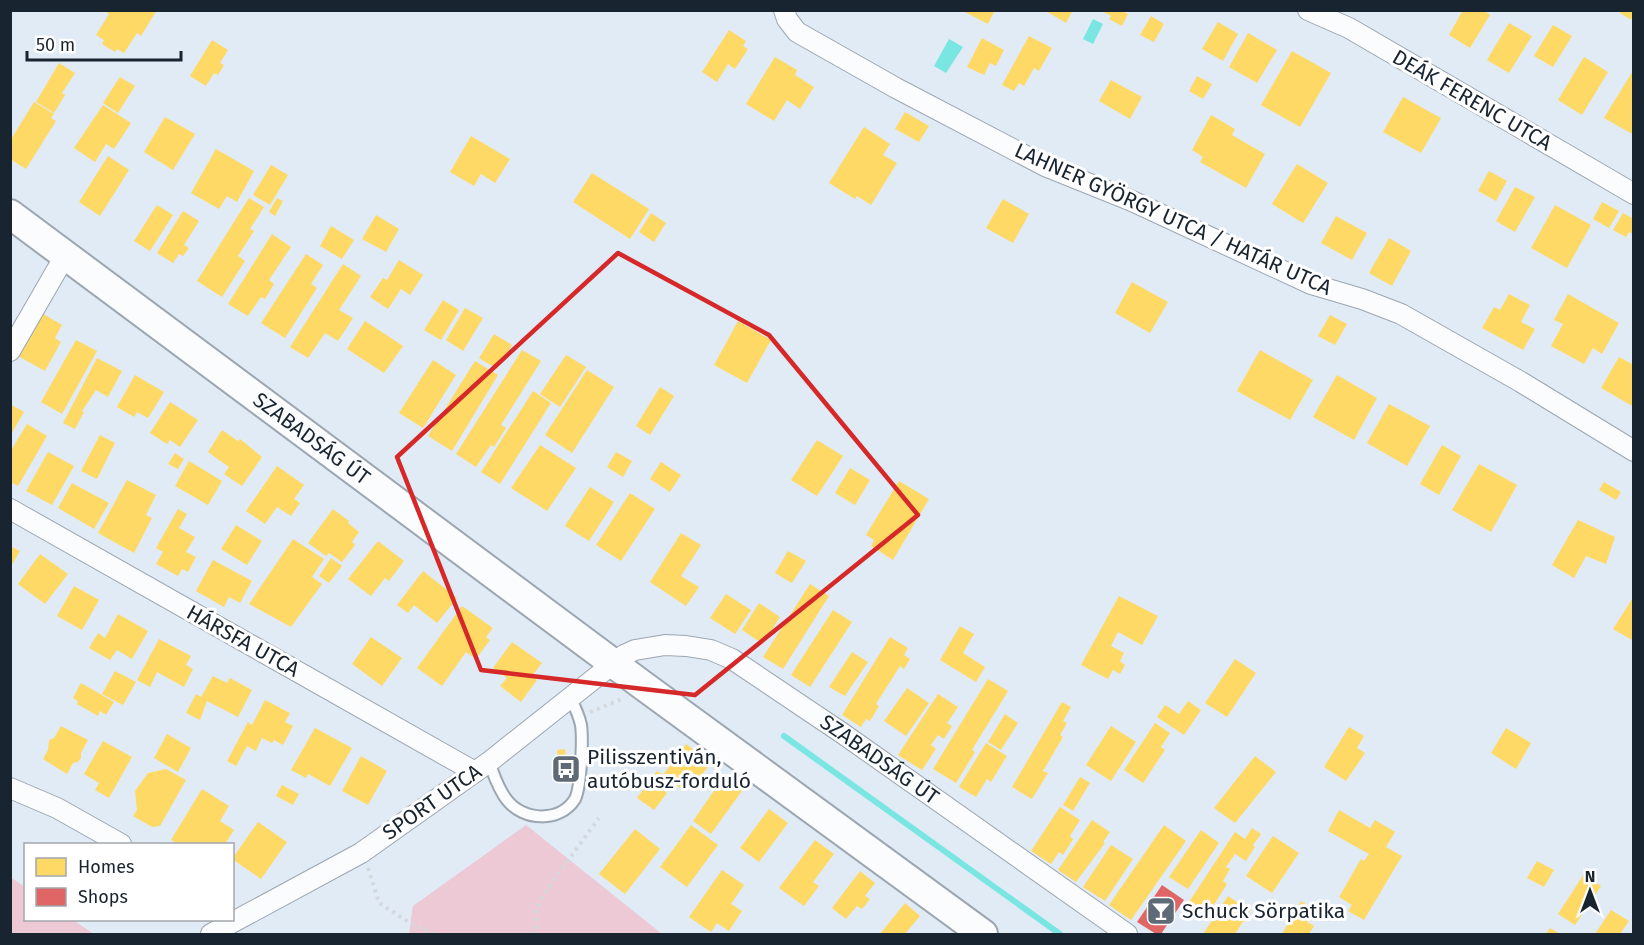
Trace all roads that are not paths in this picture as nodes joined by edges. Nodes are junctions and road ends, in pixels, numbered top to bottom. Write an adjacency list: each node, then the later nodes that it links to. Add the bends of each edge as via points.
1 (784, 10): 7 (street, LAHNER GYÖRGY UTCA / HATÁR UTCA, via 797,32 1045,166 1132,201 1311,284 1401,314)
2 (1308, 10): 3 (street, DEÁK FERENC UTCA, via 1348,28)
3 (1634, 194)
4 (10, 214): 5 (main road, SZABADSÁG ÚT)
5 (66, 254): 6 (street); 9 (main road, SZABADSÁG ÚT)
6 (10, 351)
7 (1634, 451)
8 (10, 509): 11 (street, HÁRSFA UTCA)
9 (613, 663): 10 (street, SPORT UTCA); 16 (main road, SZABADSÁG ÚT); 17 (street, SZABADSÁG ÚT, via 635,650 665,645 711,650 732,659)
10 (571, 699): 11 (street, SPORT UTCA); 11 (lane, via 581,728 580,770 578,791 567,808 545,817 519,811)
11 (482, 767): 14 (street, SPORT UTCA, via 361,853)
12 (10, 788): 13 (street, via 57,808)
13 (119, 843)
14 (237, 924): 15 (street, SPORT UTCA)
15 (211, 934)
16 (983, 934)
17 (1127, 934)

